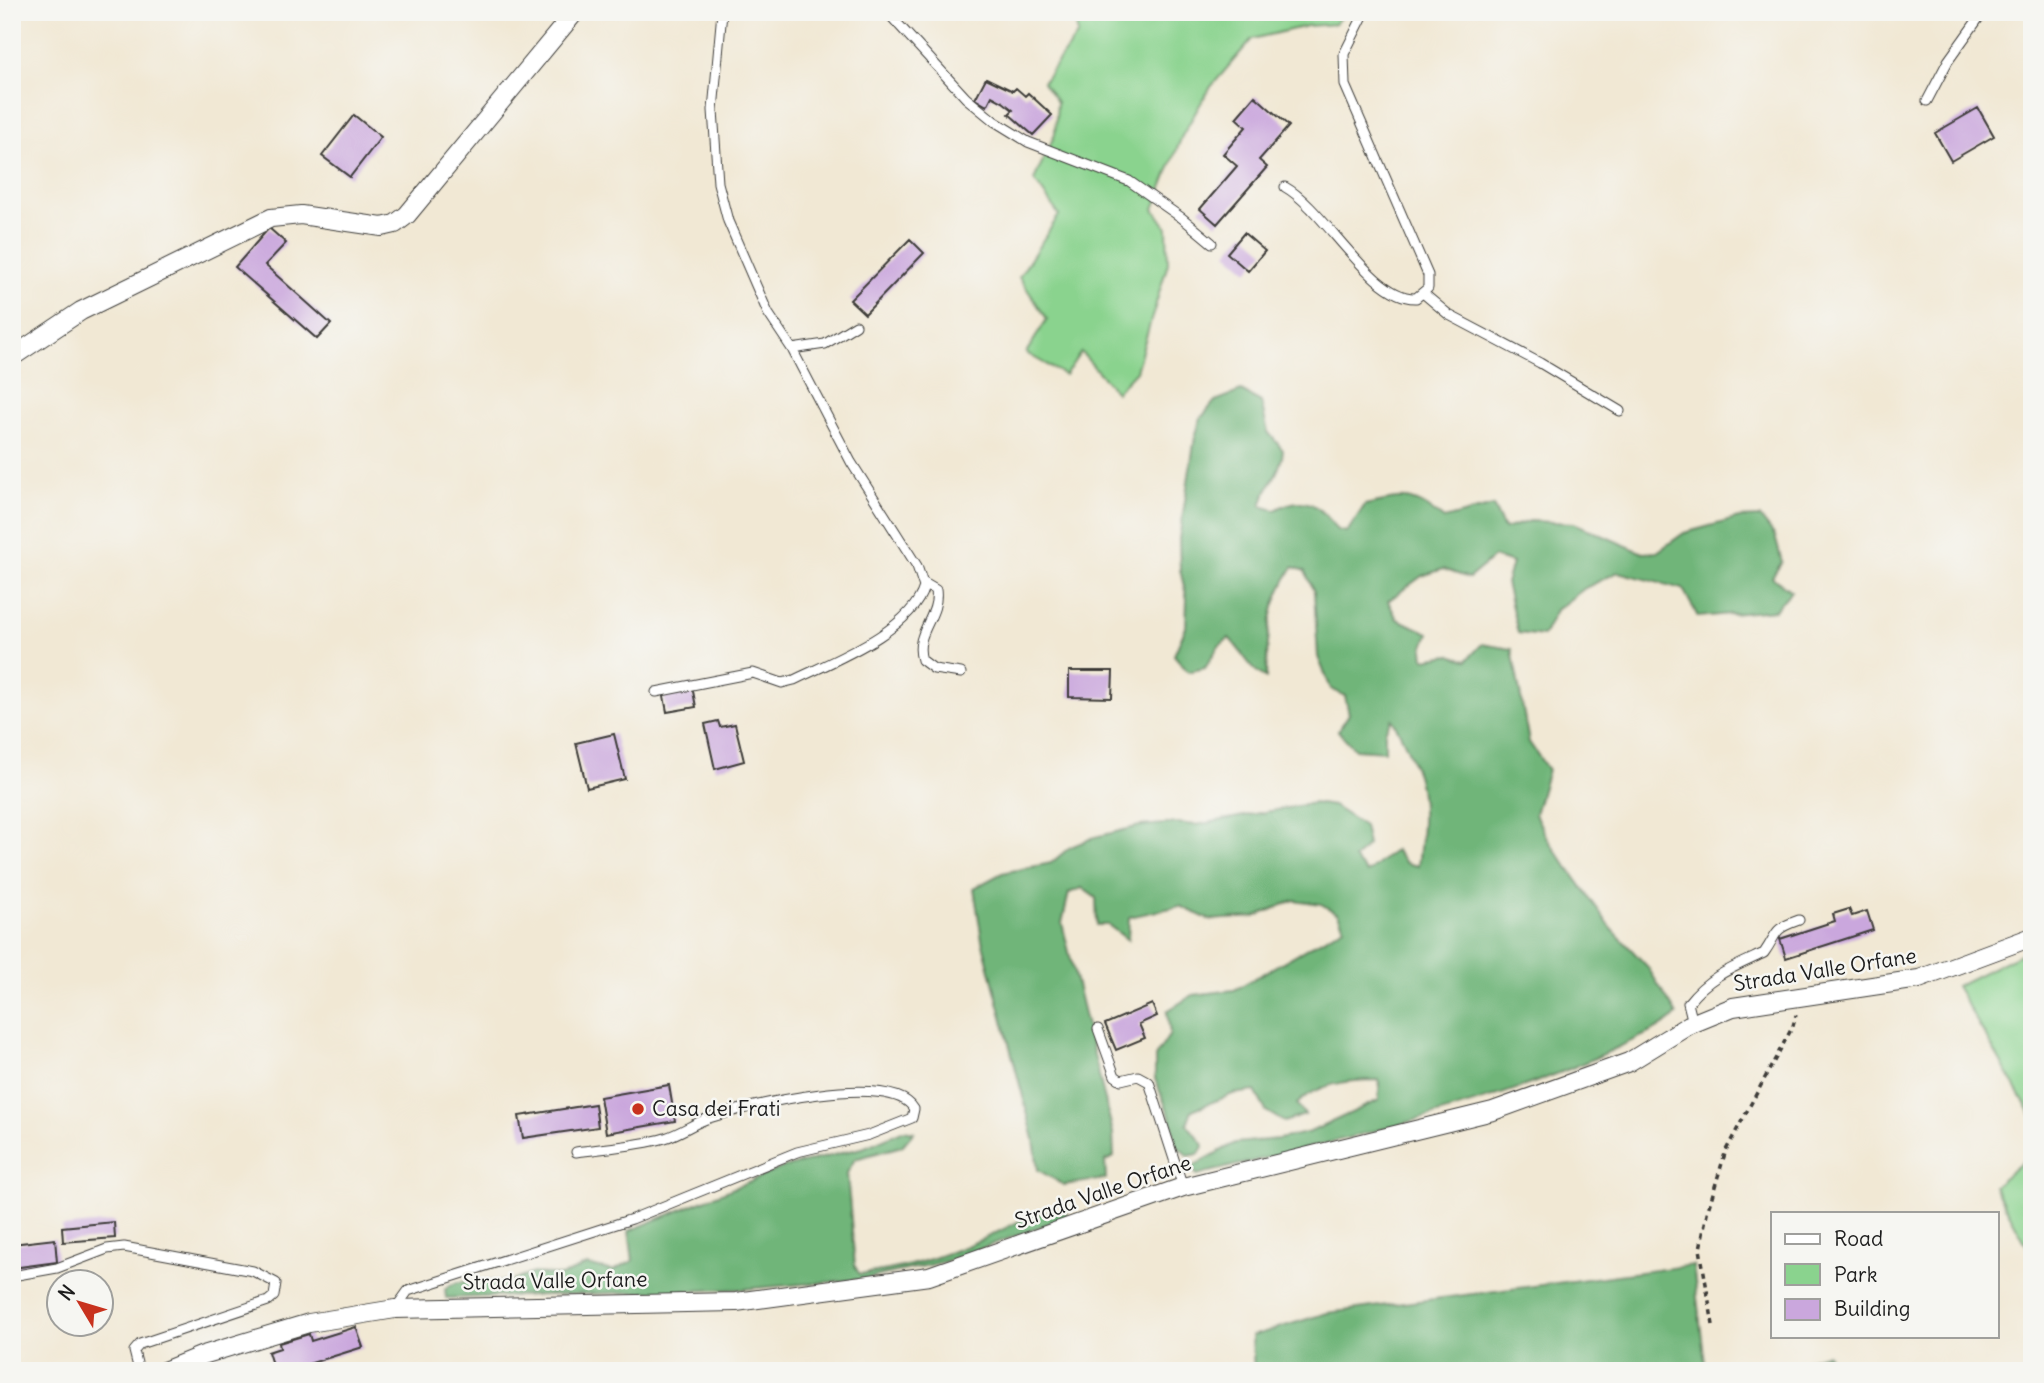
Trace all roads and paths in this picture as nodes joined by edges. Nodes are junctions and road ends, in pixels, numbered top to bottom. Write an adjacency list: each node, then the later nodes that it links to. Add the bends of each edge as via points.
1 (575, 12): 12 (street, via 396,224 382,227 301,215 271,218 81,311)
2 (722, 12): 11 (lane, via 713,110 718,183 748,272)
3 (887, 12): 8 (lane, via 966,98 995,121 1028,142 1129,181)
4 (1365, 12): 9 (lane, via 1344,54 1345,85 1428,275 1430,283)
5 (1983, 12): 6 (lane, via 1948,61)
6 (1927, 101)
7 (1285, 187): 9 (lane, via 1307,202 1386,288 1407,298)
8 (1212, 243)
9 (1423, 293): 13 (lane, via 1449,315)
10 (856, 326): 11 (lane, via 825,344)
11 (792, 349): 14 (lane, via 828,421)
12 (12, 357)
13 (1620, 411)
14 (924, 583): 15 (lane, via 936,590 938,603 920,641 922,660 934,669); 16 (lane, via 921,597 894,626 794,680 782,683 753,673)
15 (961, 673)
16 (656, 692)
17 (1799, 920): 20 (lane, via 1772,935 1764,953 1703,985 1688,1003)
18 (2032, 937): 19 (street, Strada Valle Orfane, via 1920,979)
19 (1801, 996): 20 (street, Strada Valle Orfane, via 1733,1007); 26 (path, via 1794,1026 1726,1150 1707,1213 1700,1249)
20 (1693, 1023): 23 (street, Strada Valle Orfane, via 1629,1062 1493,1111)
21 (1098, 1030): 23 (lane, via 1115,1076 1121,1080 1138,1076 1149,1082)
22 (576, 1152): 25 (lane, via 665,1138 707,1119 753,1106 854,1091 900,1096 914,1109 912,1118 896,1126 797,1152 632,1219 408,1292)
23 (1183, 1187): 25 (street, Strada Valle Orfane, via 929,1276 736,1301)
24 (12, 1276): 27 (lane, via 57,1268 124,1247 253,1271 276,1283 268,1301 140,1344 134,1351)
25 (395, 1309): 28 (street, Strada Valle Orfane, via 309,1322)
26 (1713, 1325)
27 (139, 1371)
28 (164, 1371)

